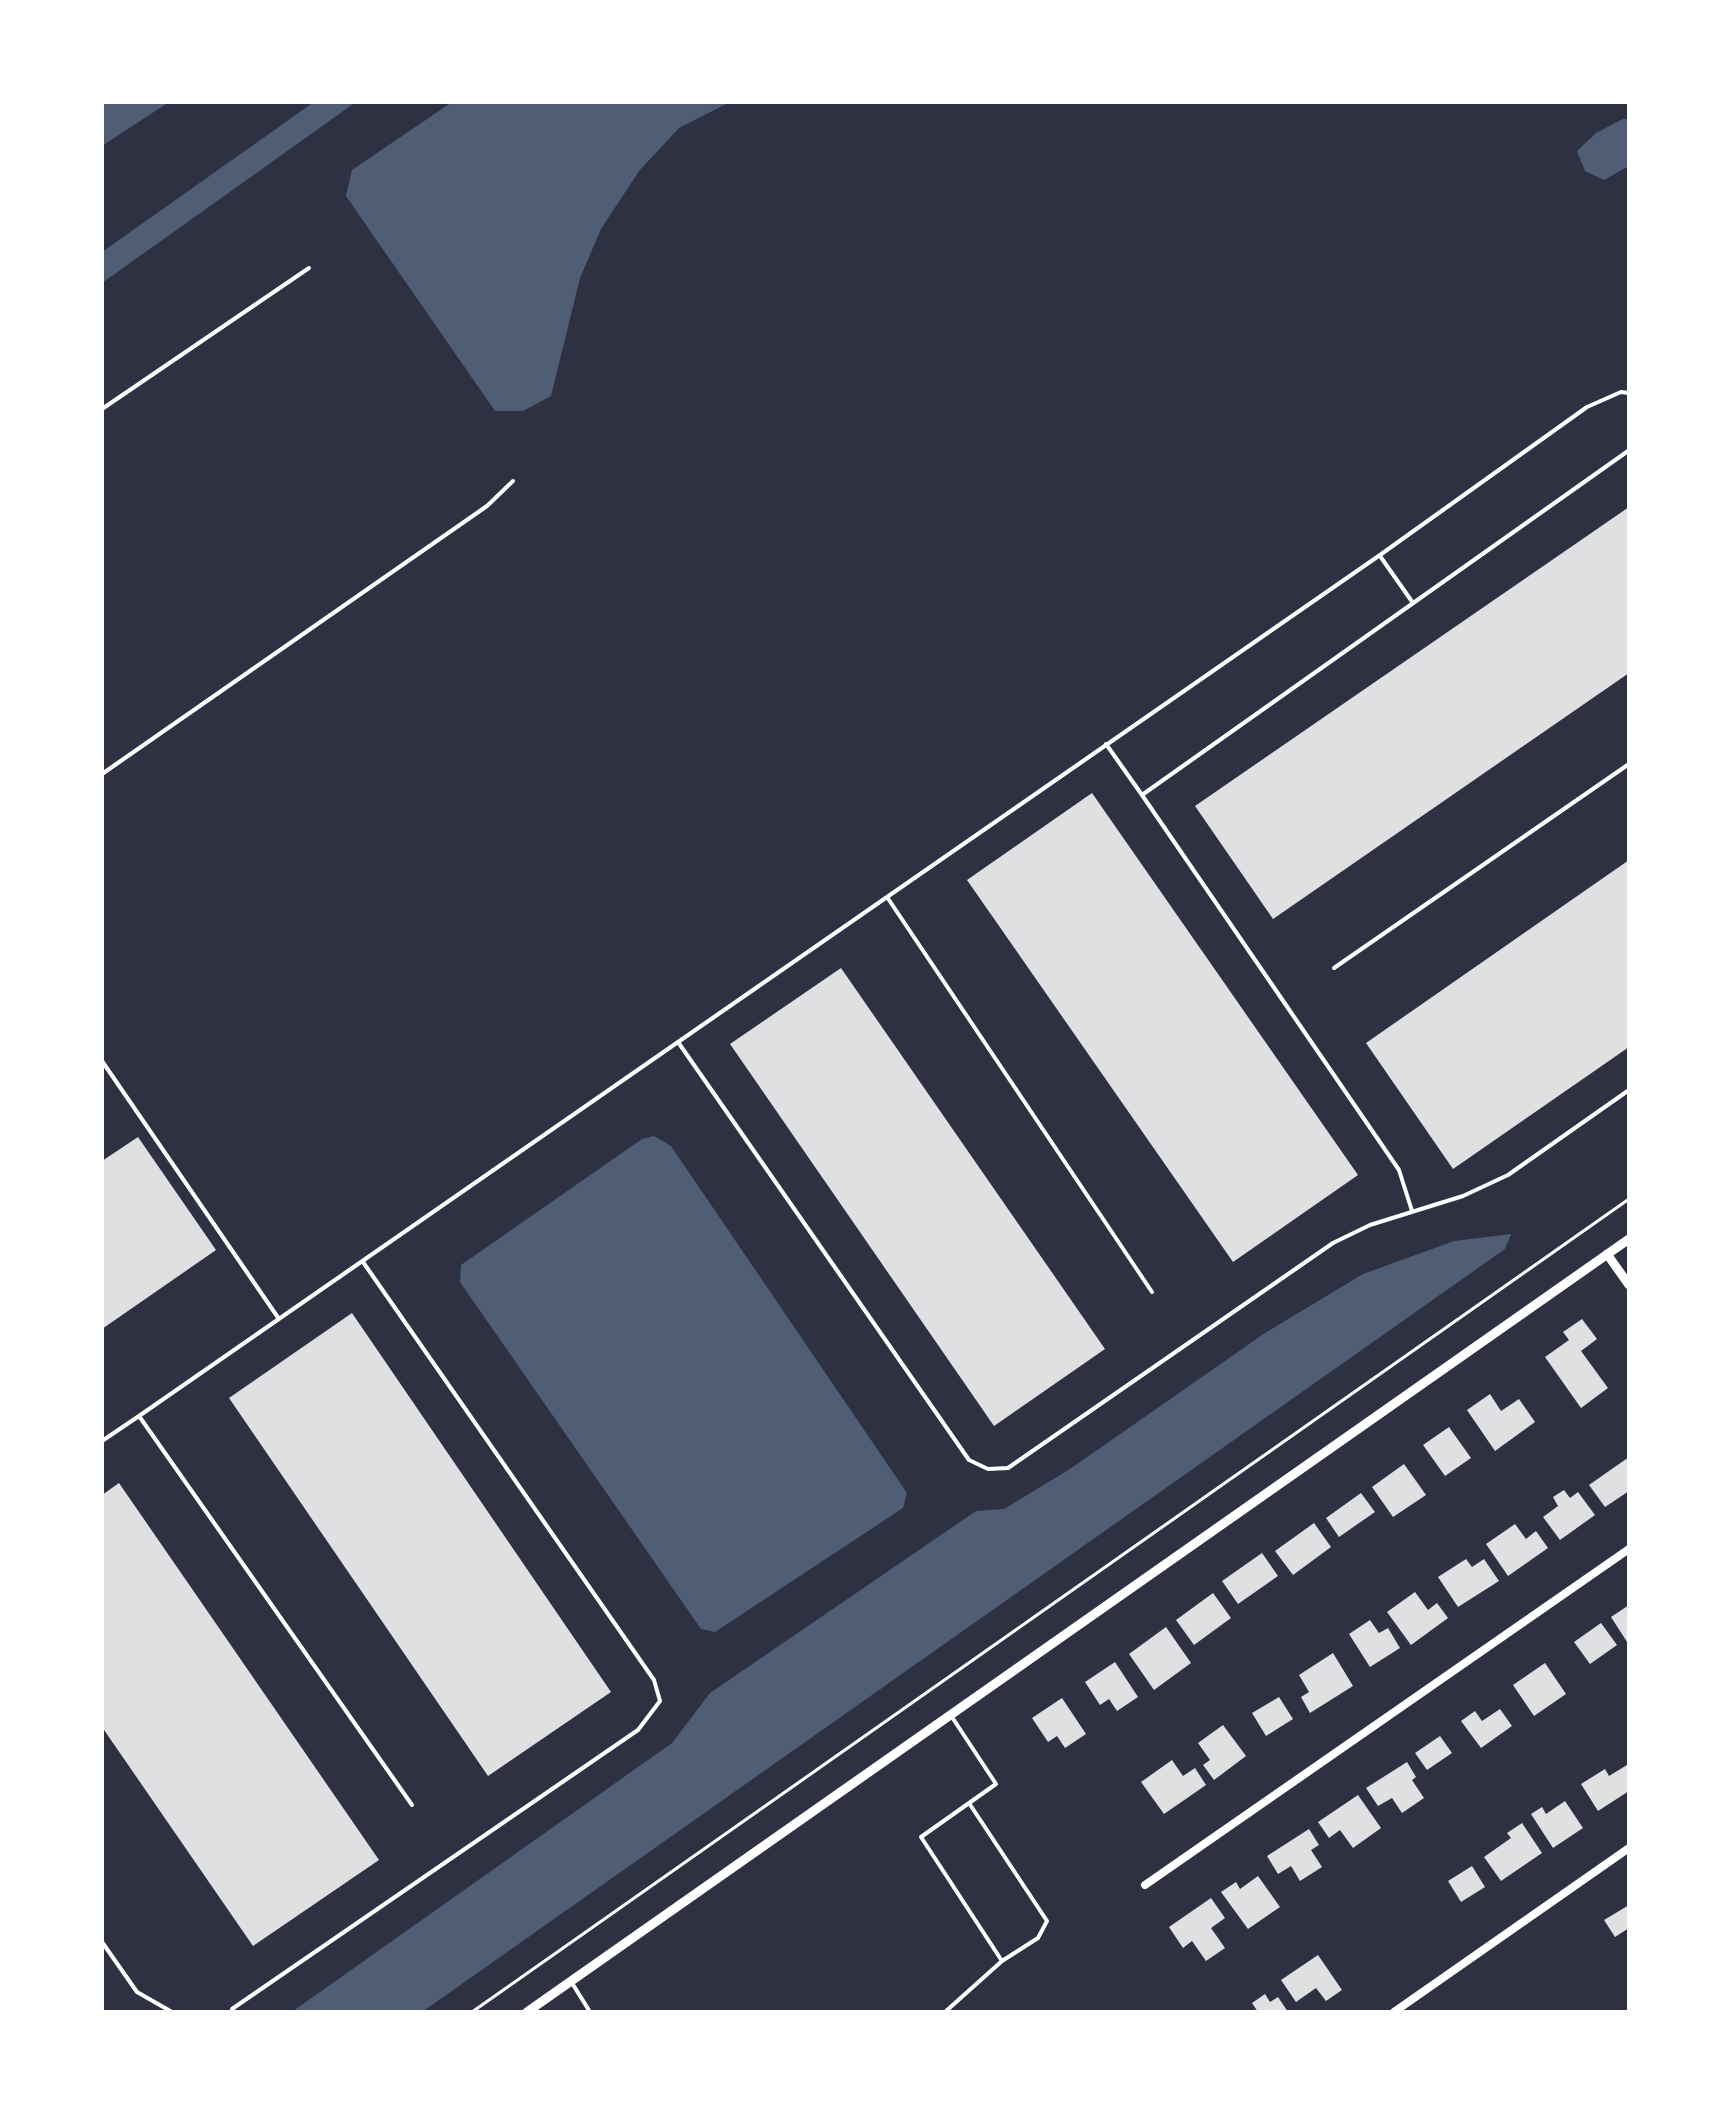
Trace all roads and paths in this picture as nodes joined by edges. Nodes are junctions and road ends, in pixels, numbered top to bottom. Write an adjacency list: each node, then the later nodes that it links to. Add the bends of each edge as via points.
1 (309, 268): 3 (lane)
2 (1629, 393): 6 (lane, via 1587,407)
3 (102, 409)
4 (1628, 451): 7 (lane)
5 (513, 481): 10 (lane, via 487,506)
6 (1380, 555): 7 (lane); 8 (lane)
7 (1413, 603): 11 (lane)
8 (1106, 744): 11 (lane); 12 (lane)
9 (1629, 764): 13 (lane)
10 (102, 774)
11 (1142, 795): 18 (lane, via 1399,1170)
12 (887, 897): 14 (lane); 23 (lane)
13 (1334, 968)
14 (678, 1042): 18 (lane, via 969,1460 988,1469 1008,1468 1333,1243); 21 (lane)
15 (102, 1061): 24 (lane)
16 (1629, 1090): 18 (lane, via 1508,1175)
17 (1629, 1199): 38 (path)
18 (1412, 1211)
19 (1629, 1239): 20 (street)
20 (1607, 1254): 22 (street); 28 (street)
21 (363, 1262): 24 (lane); 36 (lane, via 654,1680 660,1701 638,1730)
22 (1629, 1285)
23 (1152, 1292)
24 (279, 1319): 25 (lane)
25 (139, 1416): 26 (lane); 30 (lane)
26 (102, 1441)
27 (1629, 1549): 32 (street)
28 (951, 1715): 29 (lane, via 996,1784); 35 (street)
29 (969, 1803): 34 (lane, via 1047,1921 1038,1938); 34 (lane, via 921,1837)
30 (412, 1805)
31 (1629, 1848): 42 (street)
32 (1145, 1885)
33 (102, 1942): 37 (lane, via 137,1992)
34 (1002, 1961): 41 (lane)
35 (571, 1981): 39 (street); 40 (lane)
36 (231, 2011)
37 (172, 2012)
38 (472, 2012)
39 (527, 2012)
40 (590, 2012)
41 (945, 2012)
42 (1394, 2012)

